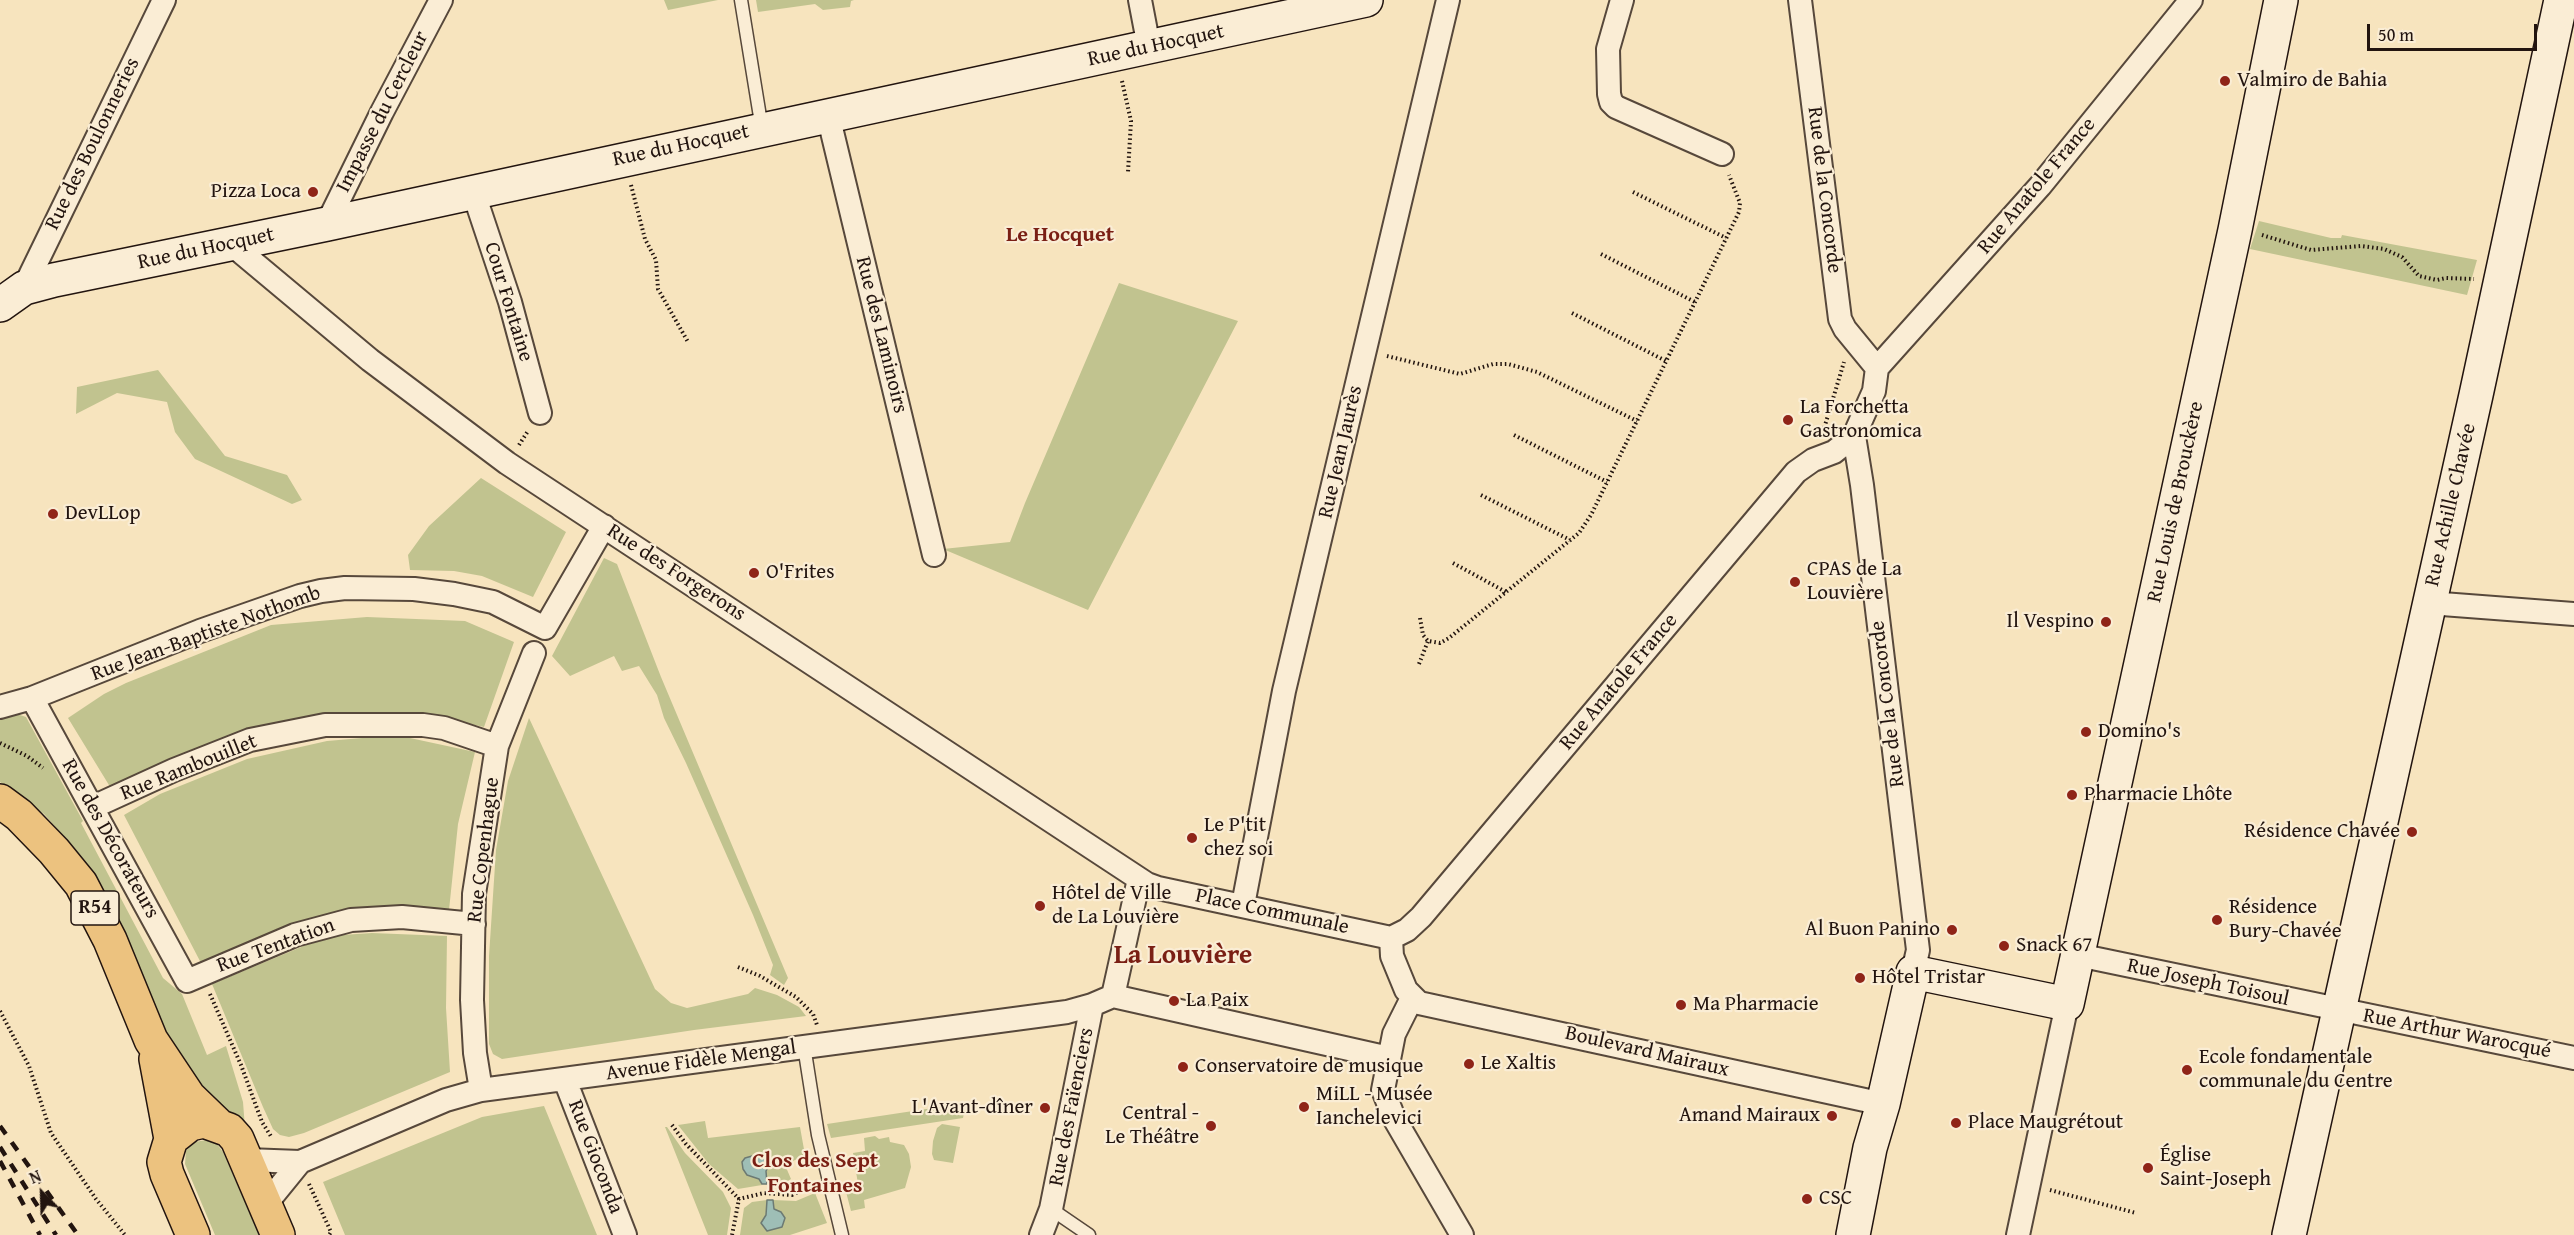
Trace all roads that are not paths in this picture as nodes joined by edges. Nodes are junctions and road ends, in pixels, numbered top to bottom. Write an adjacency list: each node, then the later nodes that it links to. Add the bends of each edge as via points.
1 (164, 0): 19 (street, Rue des Boulonneries)
2 (441, 0): 17 (street, Impasse du Cercleur)
3 (741, 0): 14 (lane)
4 (1140, 0): 12 (street)
5 (1366, 0): 12 (street, Rue du Hocquet)
6 (1448, 0): 34 (street, Rue Jean Jaurès, via 1284,691)
7 (1622, 0): 15 (street, via 1608,49 1611,102)
8 (1800, 0): 20 (street, Rue de la Concorde, via 1840,319)
9 (2191, 0): 20 (street, Rue Anatole France, via 2040,186)
10 (2281, 0): 37 (street, Rue Louis de Brouckère)
11 (2561, 0): 25 (street, Rue Achille Chavée)
12 (1149, 47): 13 (street, Rue du Hocquet)
13 (828, 115): 14 (street, Rue du Hocquet); 24 (street, Rue des Laminoirs)
14 (762, 129): 16 (street, Rue du Hocquet)
15 (1722, 154)
16 (473, 191): 17 (street, Rue du Hocquet); 21 (street, Cour Fontaine, via 510,302)
17 (327, 224): 18 (street, Rue du Hocquet)
18 (230, 243): 19 (street, Rue du Hocquet); 23 (street, Rue des Forgerons, via 370,360 507,463)
19 (12, 296)
20 (1877, 368): 22 (street, via 1874,392)
21 (540, 413)
22 (1854, 436): 36 (street, Rue Anatole France, via 1796,472 1421,917); 38 (street, Rue de la Concorde, via 1918,950)
23 (604, 526): 28 (street, Rue Jean-Baptiste Nothomb, via 545,628 493,602 454,594 345,588 300,596 200,631); 33 (street, Rue des Forgerons)
24 (934, 555)
25 (2429, 603): 26 (street); 43 (street, Rue Achille Chavée)
26 (2574, 614)
27 (534, 653): 30 (street, Rue Copenhague)
28 (32, 698): 29 (street, Rue Jean-Baptiste Nothomb); 32 (street, Rue des Décorateurs)
29 (0, 706)
30 (497, 746): 32 (street, Rue Rambouillet, via 423,725 325,725 250,740); 35 (street, Rue Copenhague, via 474,894)
31 (0, 801): 44 (main road, R54, via 47,843 81,884 110,940)
32 (93, 807): 39 (street, Rue des Décorateurs)
33 (1139, 879): 34 (street, Place Communale, via 1158,888); 41 (street)
34 (1243, 905): 36 (street, Place Communale)
35 (474, 924): 39 (street, Rue Tentation, via 402,917 351,920 295,935); 49 (street, Rue Copenhague, via 472,1000)
36 (1391, 938): 40 (street, via 1392,956)
37 (2078, 955): 42 (street, Rue Louis de Brouckère); 43 (street, Rue Joseph Toisoul)
38 (1913, 972): 42 (street); 50 (street)
39 (195, 977)
40 (1412, 998): 47 (street, via 1396,1026); 50 (street, Boulevard Mairaux, via 1419,1003)
41 (1102, 1001): 45 (street, Avenue Fidèle Mengal, via 1066,1012); 47 (street); 56 (street, Rue des Faïenciers)
42 (2067, 1004): 65 (street)
43 (2339, 1011): 46 (street, Rue Arthur Warocqué); 66 (street, Rue Achille Chavée)
44 (152, 1040): 51 (main road, R54, via 189,1097); 52 (main road, R54)
45 (814, 1045): 48 (street, Avenue Fidèle Mengal); 60 (lane, via 828,1178)
46 (2574, 1058)
47 (1387, 1067): 63 (street, via 1383,1090 1388,1106)
48 (565, 1080): 49 (street, Avenue Fidèle Mengal); 59 (street, Rue Gioconda)
49 (481, 1090): 53 (street, Avenue Fidèle Mengal)
50 (1883, 1104): 64 (street)
51 (217, 1124): 52 (main road, via 190,1124); 54 (main road, R54, via 237,1139)
52 (171, 1139): 57 (main road, R54, via 164,1162)
53 (296, 1154): 54 (street, Avenue Fidèle Mengal); 55 (street, Avenue Fidèle Mengal)
54 (247, 1160): 55 (main road, R54)
55 (266, 1205): 58 (main road, R54)
56 (1052, 1209): 61 (street, Rue des Faïenciers); 62 (lane)
57 (193, 1235)
58 (278, 1235)
59 (625, 1235)
60 (842, 1235)
61 (1041, 1235)
62 (1089, 1235)
63 (1462, 1235)
64 (1853, 1235)
65 (2018, 1235)
66 (2289, 1235)

